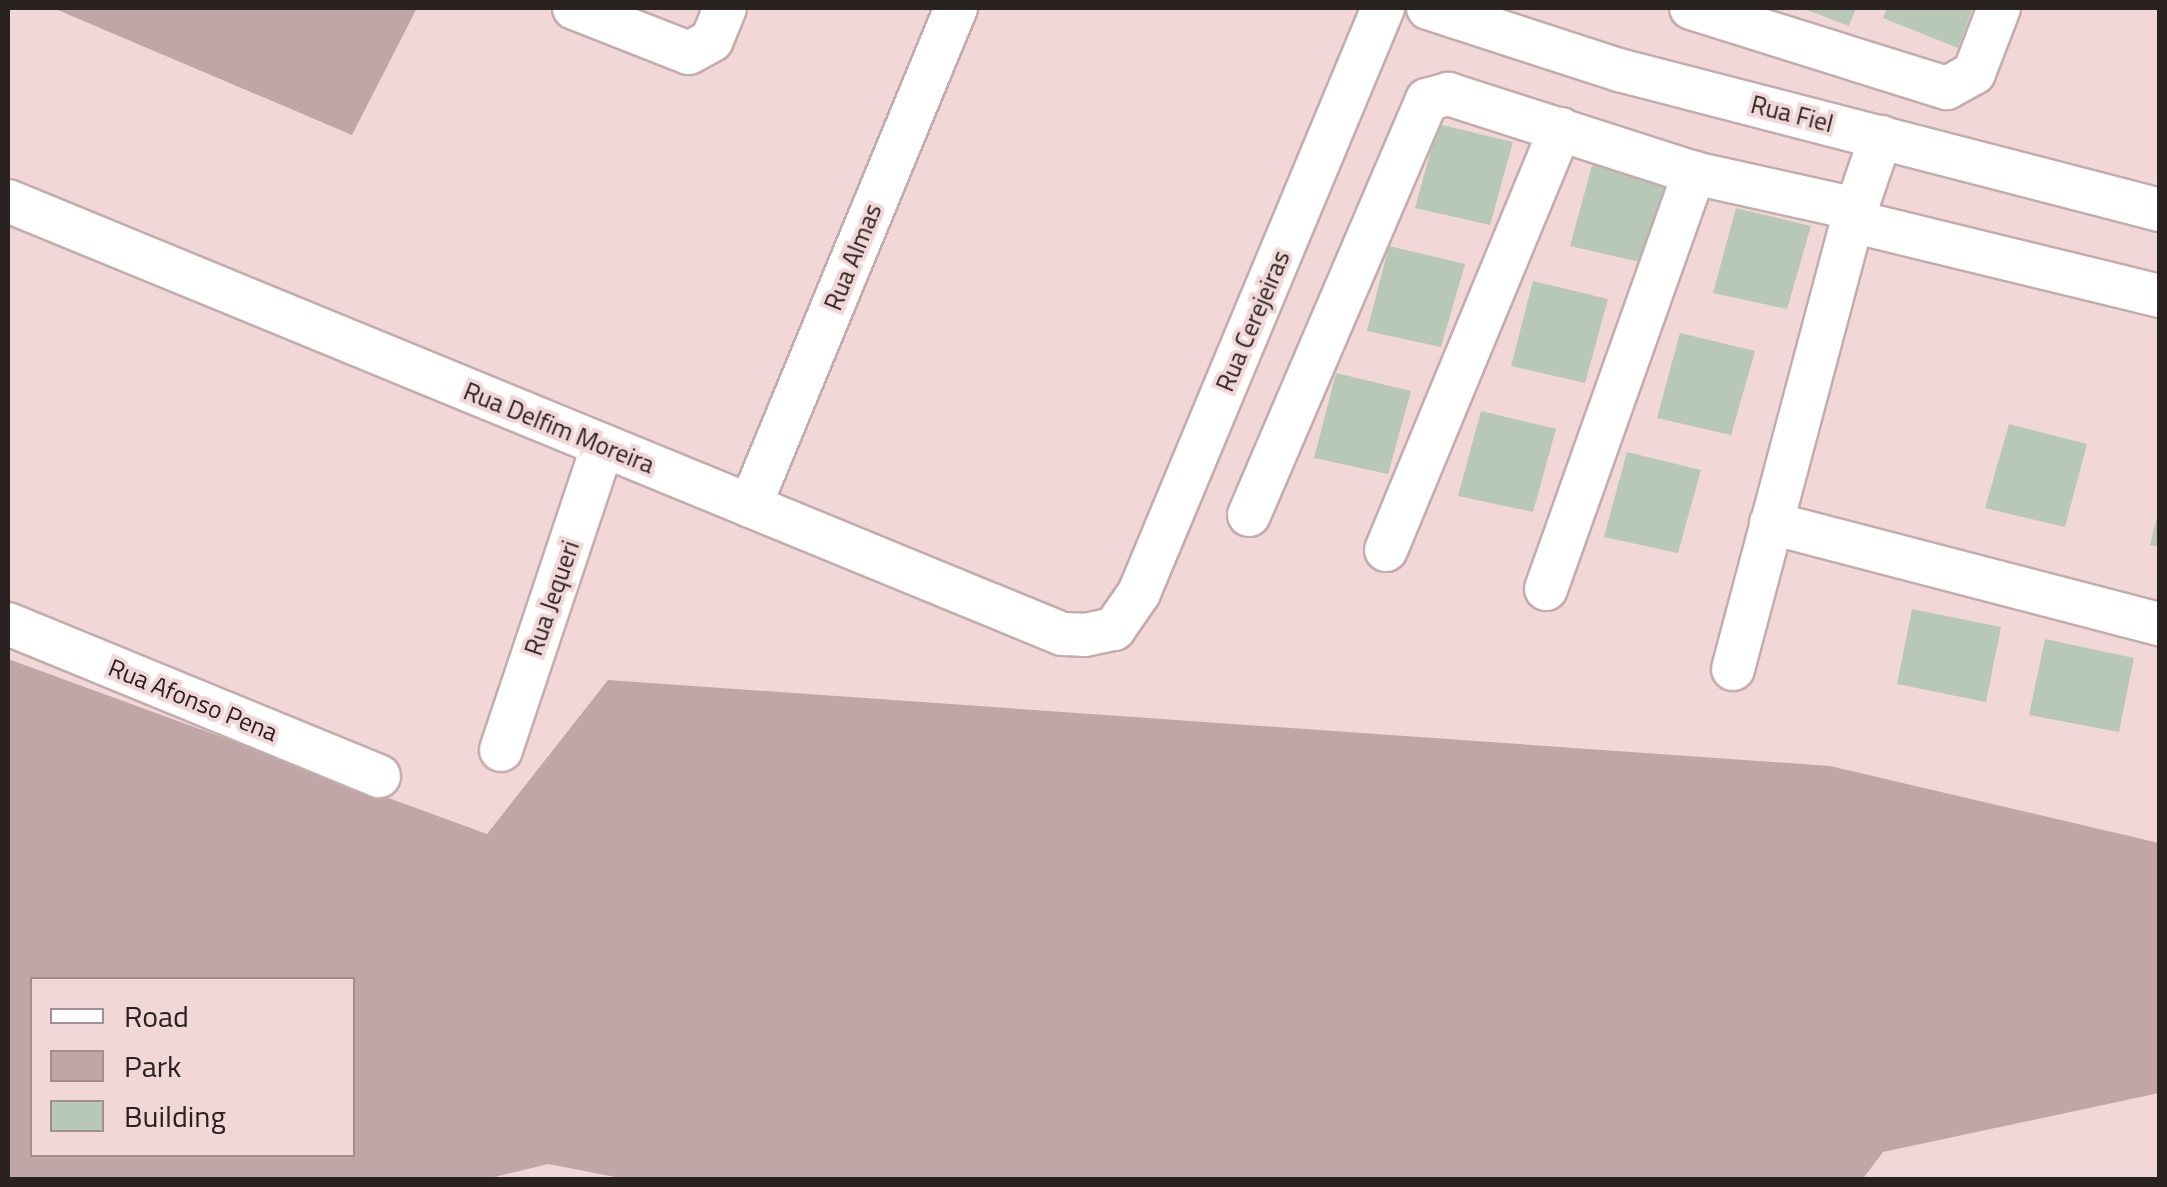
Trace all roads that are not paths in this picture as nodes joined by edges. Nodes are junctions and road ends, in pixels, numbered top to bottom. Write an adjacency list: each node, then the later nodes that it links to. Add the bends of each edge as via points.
1 (574, 8): 2 (street, via 689,53 702,49)
2 (726, 8)
3 (956, 8): 16 (street, Rua Almas)
4 (1384, 8): 23 (street, Rua Cerejeiras, via 1139,593)
5 (1428, 8): 9 (street, Rua Fiel, via 1620,70)
6 (1691, 8): 7 (street, via 1947,88 1974,74)
7 (1999, 8)
8 (1560, 129): 10 (street); 17 (street, via 1448,94 1419,109); 19 (street)
9 (1881, 137): 12 (street, Rua Fiel); 13 (street)
10 (1694, 173): 13 (street); 20 (street)
11 (8, 201): 15 (street, Rua Delfim Moreira)
12 (2160, 210)
13 (1854, 215): 14 (street); 18 (street)
14 (2160, 296)
15 (604, 446): 16 (street, Rua Delfim Moreira); 25 (street, Rua Jequeri)
16 (750, 506): 23 (street, Rua Delfim Moreira, via 1062,634)
17 (1249, 515)
18 (1772, 523): 22 (street); 24 (street)
19 (1386, 550)
20 (1546, 589)
21 (8, 624): 26 (street, Rua Afonso Pena)
22 (2160, 624)
23 (1114, 628)
24 (1733, 669)
25 (501, 750)
26 (379, 776)

